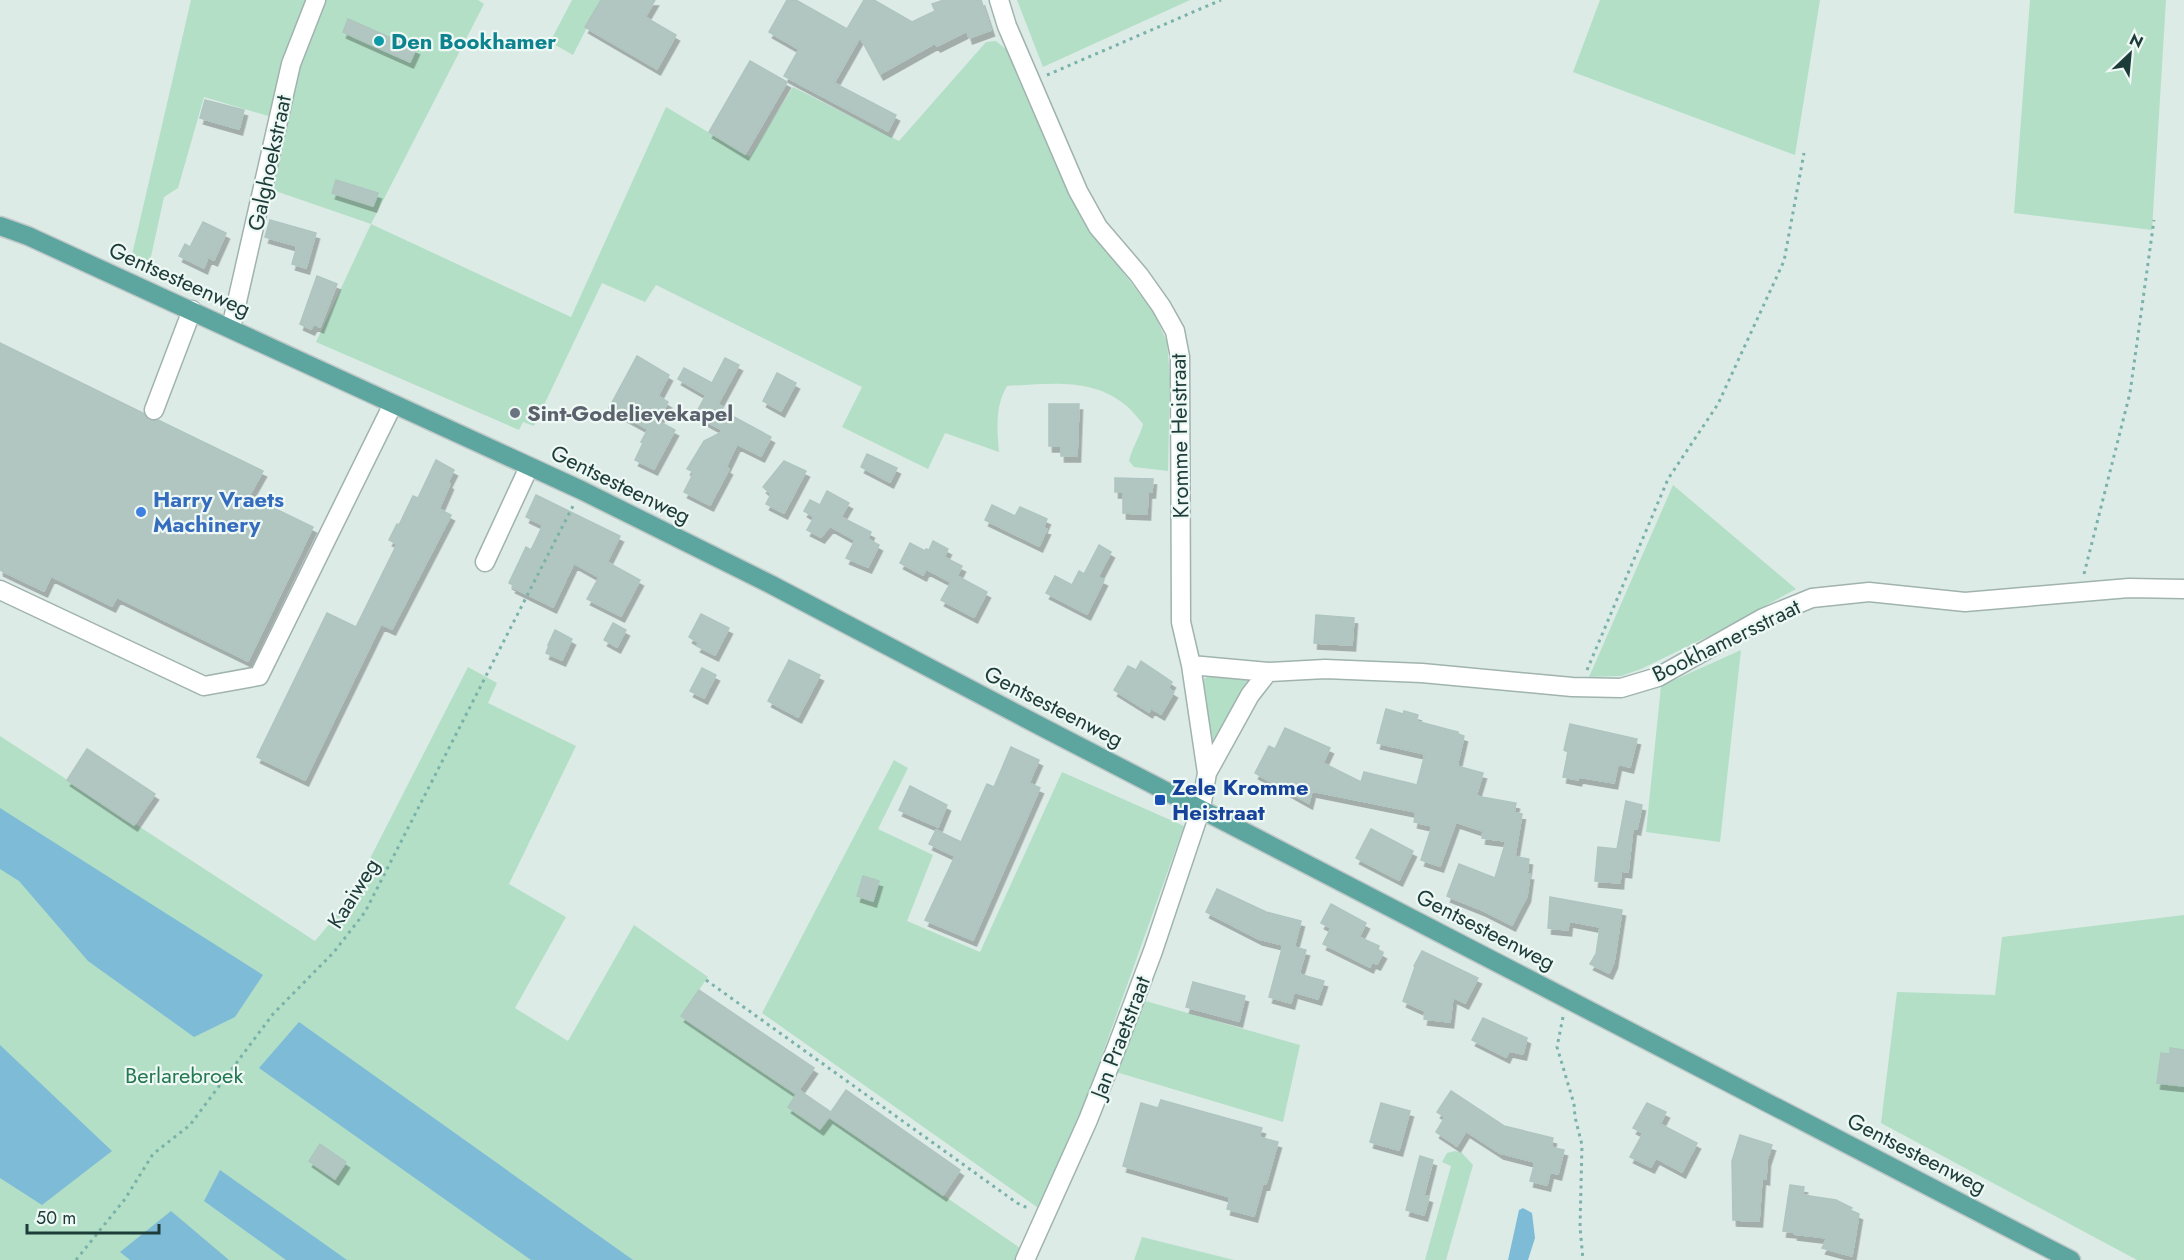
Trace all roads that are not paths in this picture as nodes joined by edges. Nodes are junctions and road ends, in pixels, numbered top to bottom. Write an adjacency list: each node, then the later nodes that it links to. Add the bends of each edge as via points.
1 (316, 0): 5 (street, Galghoekstraat, via 291,64)
2 (999, 0): 12 (street, Kromme Heistraat, via 1078,191 1098,227 1139,275 1174,331 1180,357 1181,622)
3 (0, 226): 4 (main road, Gentsesteenweg)
4 (192, 310): 5 (main road, Gentsesteenweg); 7 (street)
5 (231, 328): 6 (main road, Gentsesteenweg)
6 (393, 404): 8 (main road, Gentsesteenweg); 11 (street, via 259,676 204,686)
7 (154, 410)
8 (530, 467): 9 (street); 15 (main road, Gentsesteenweg, via 770,584)
9 (485, 562)
10 (2184, 589): 13 (street, Bookhamersstraat, via 2129,588 1965,602 1869,592 1812,598 1763,618 1658,677 1621,688 1422,673 1325,669)
11 (0, 590)
12 (1191, 665): 13 (street, Bookhamersstraat); 14 (street, Kromme Heistraat)
13 (1268, 672): 14 (street, via 1250,695)
14 (1207, 773): 15 (street, Kromme Heistraat)
15 (1201, 808): 16 (street, Jan Praetstraat, via 1116,1049); 17 (main road, Gentsesteenweg)
16 (1025, 1260)
17 (2071, 1260)

